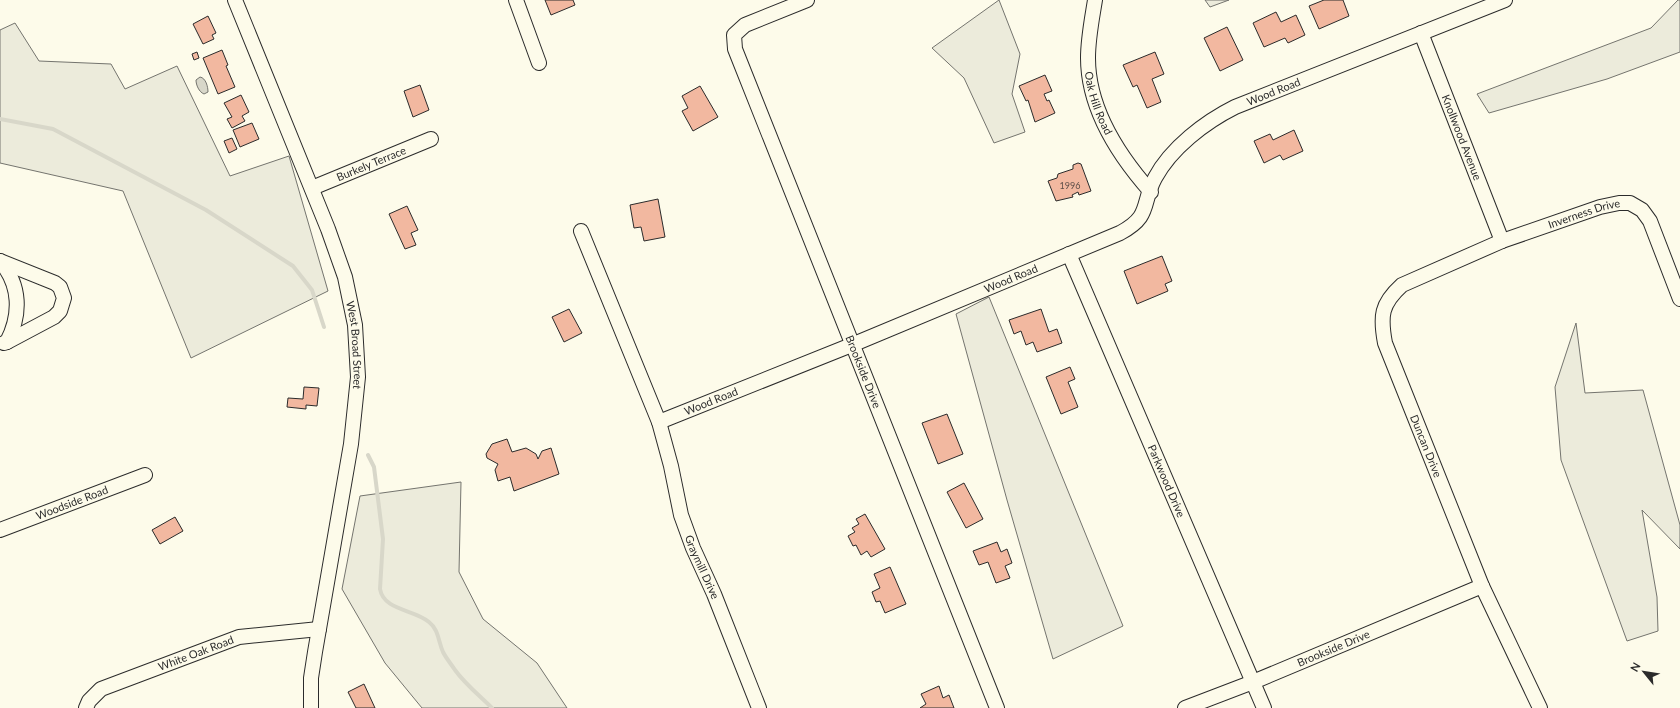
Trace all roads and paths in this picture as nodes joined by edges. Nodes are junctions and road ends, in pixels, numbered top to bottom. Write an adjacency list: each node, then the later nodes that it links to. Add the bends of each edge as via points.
1 (235, 0): 9 (street, West Broad Street)
2 (516, 0): 7 (street)
3 (807, 0): 17 (street, Brookside Drive, via 745,25 734,35 735,49)
4 (1095, 0): 10 (street, Oak Hill Road, via 1088,41 1092,89 1115,144 1134,174)
5 (1505, 0): 6 (street, Wood Road)
6 (1421, 33): 10 (street, Wood Road, via 1220,114 1190,136 1163,167 1155,179); 12 (street, Knollwood Avenue)
7 (538, 63)
8 (431, 139): 9 (street, Burkely Terrace)
9 (312, 188): 22 (street, West Broad Street, via 345,277 358,349 358,377 351,444)
10 (1151, 192): 13 (street, Wood Road, via 1143,212 1130,227)
11 (581, 231): 18 (street)
12 (1502, 241): 15 (street, Inverness Drive, via 1600,207 1630,203 1642,210 1650,221); 21 (street, Duncan Drive, via 1402,285 1388,299 1382,317 1386,343)
13 (1069, 254): 17 (street, Wood Road); 23 (street, Parkwood Drive)
14 (0, 261): 16 (street, via 13,282 17,295 17,316 13,330); 16 (street, via 55,283 60,287 64,298 60,311 54,317)
15 (1680, 299)
16 (4, 343)
17 (854, 344): 18 (street, Wood Road); 27 (street, Brookside Drive)
18 (659, 422): 26 (street, Graymill Drive, via 681,515 692,548 714,594)
19 (145, 475): 20 (street, Woodside Road)
20 (0, 530)
21 (1482, 586): 23 (street, Brookside Drive); 30 (street, Duncan Drive)
22 (319, 628): 24 (street, White Oak Road, via 238,637 101,690 89,701); 25 (street, West Broad Street, via 311,678)
23 (1253, 682): 28 (street, Brookside Drive); 29 (street, Parkwood Drive)
24 (86, 708)
25 (310, 708)
26 (759, 708)
27 (997, 708)
28 (1185, 708)
29 (1264, 708)
30 (1540, 708)

